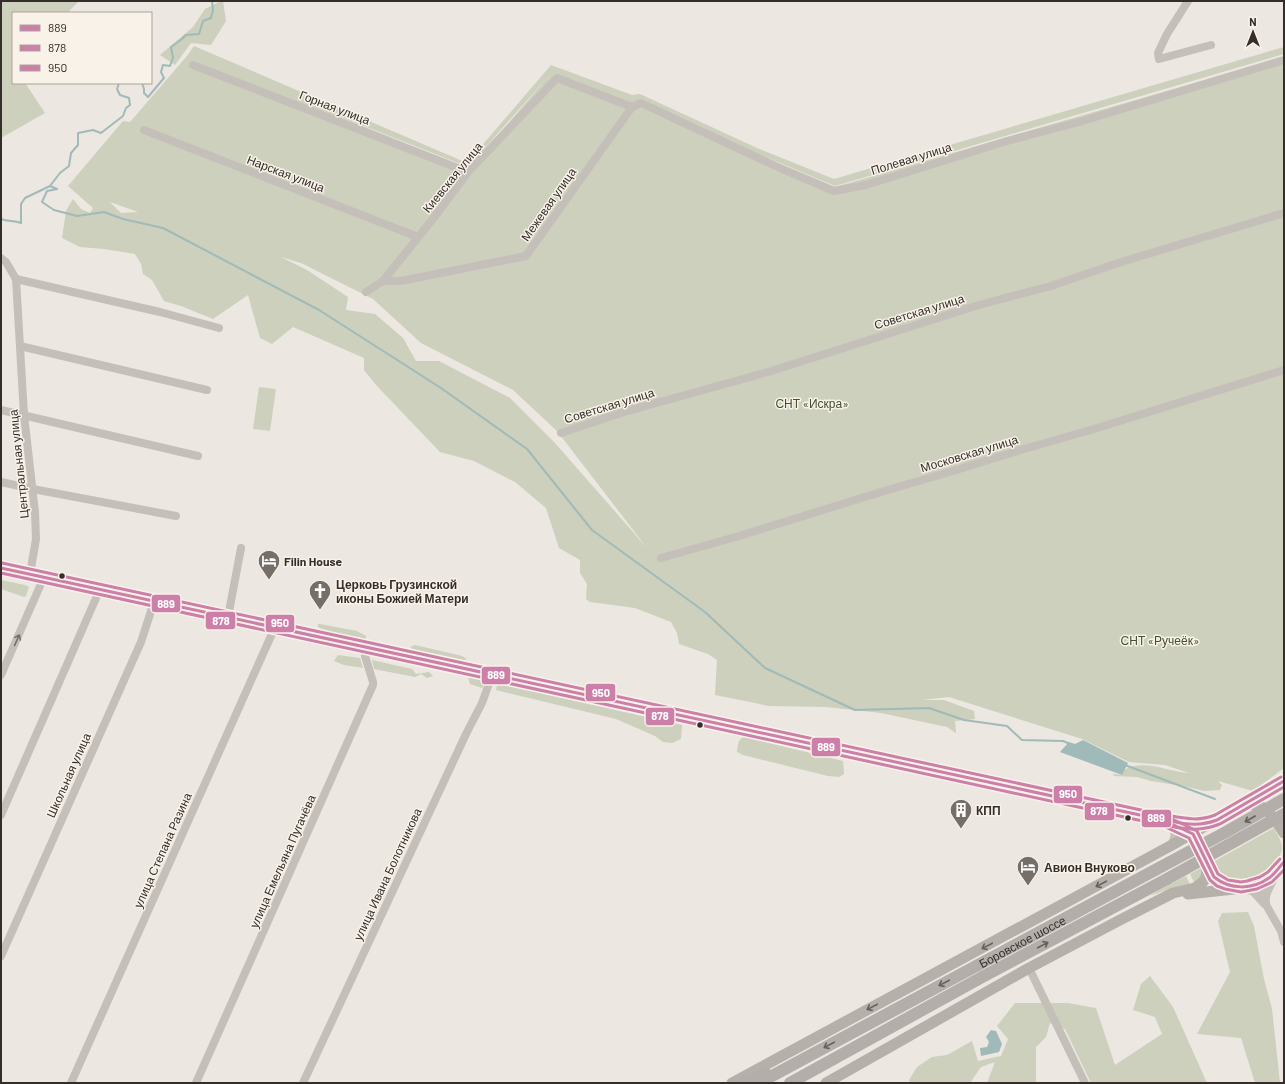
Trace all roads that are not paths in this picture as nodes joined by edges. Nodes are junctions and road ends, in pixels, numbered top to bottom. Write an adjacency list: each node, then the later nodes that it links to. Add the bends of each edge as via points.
1 (1188, 1): 2 (street, via 1158,53 1159,59)
2 (1211, 45)
3 (1284, 60): 6 (street, Полевая улица, via 866,185 834,190 782,169 641,103)
4 (193, 65): 8 (street, Горная улица)
5 (556, 78): 6 (street, Полевая улица); 8 (street, Киевская улица)
6 (632, 107): 13 (street, Межевая улица, via 526,256 401,281)
7 (144, 130): 10 (street, Нарская улица)
8 (468, 172): 10 (street, Киевская улица)
9 (1284, 213): 21 (street, Советская улица)
10 (418, 237): 13 (street, Киевская улица)
11 (1, 258): 12 (street)
12 (16, 279): 15 (street); 16 (street, Центральная улица)
13 (383, 280): 14 (street, Киевская улица)
14 (366, 292)
15 (219, 328)
16 (20, 346): 18 (street); 20 (street, Центральная улица)
17 (1284, 370): 27 (street, Московская улица)
18 (207, 390)
19 (1, 410): 20 (street)
20 (24, 415): 22 (street); 24 (street, Центральная улица)
21 (561, 433)
22 (198, 456)
23 (1, 482): 24 (street)
24 (33, 489): 25 (street); 29 (street, Центральная улица, via 36,539)
25 (176, 516)
26 (241, 548): 33 (street)
27 (662, 558)
28 (1, 568): 29 (street)
29 (30, 574): 30 (street)
30 (44, 577): 31 (street); 36 (street, one-way to 30)
31 (100, 590): 32 (street); 42 (street)
32 (154, 602): 33 (street); 55 (street, Школьная улица, via 141,642)
33 (228, 617): 34 (street)
34 (275, 627): 35 (street); 58 (street, улица Степана Разина)
35 (366, 647): 37 (street); 59 (street, улица Емельяна Пугачёва, via 365,656 373,685)
36 (1, 675)
37 (492, 675): 43 (street); 60 (street, улица Ивана Болотникова, via 482,703)
38 (1284, 781): 40 (main road)
39 (1284, 799): 57 (main road, Боровское шоссе, one-way to 57, bridge)
40 (1243, 804): 44 (main road); 45 (main road, via 1263,807)
41 (1284, 814): 64 (main road, Боровское шоссе, one-way to 41, bridge)
42 (1, 815)
43 (1163, 820): 44 (street, via 1200,826); 46 (street); 47 (street, via 1175,831)
44 (1217, 820): 46 (main road)
45 (1283, 830)
46 (1197, 831): 47 (main road); 48 (main road, via 1200,849)
47 (1172, 845): 61 (main road, one-way to 61)
48 (1206, 860): 51 (main road, via 1214,877 1220,882 1230,887); 52 (main road, via 1207,875 1203,882 1195,888)
49 (1284, 862): 50 (main road)
50 (1276, 871): 51 (main road, via 1260,882); 53 (street, via 1265,894)
51 (1241, 887): 52 (main road); 53 (street, via 1254,891)
52 (1164, 898): 56 (main road)
53 (1266, 904): 54 (street)
54 (1284, 942)
55 (1, 956)
56 (1029, 968): 65 (main road); 66 (street)
57 (795, 1063): 62 (main road); 63 (main road, Боровское шоссе)
58 (71, 1083)
59 (196, 1083)
60 (303, 1083)
61 (732, 1083)
62 (742, 1083)
63 (759, 1083)
64 (790, 1083)
65 (826, 1083)
66 (1085, 1083)

